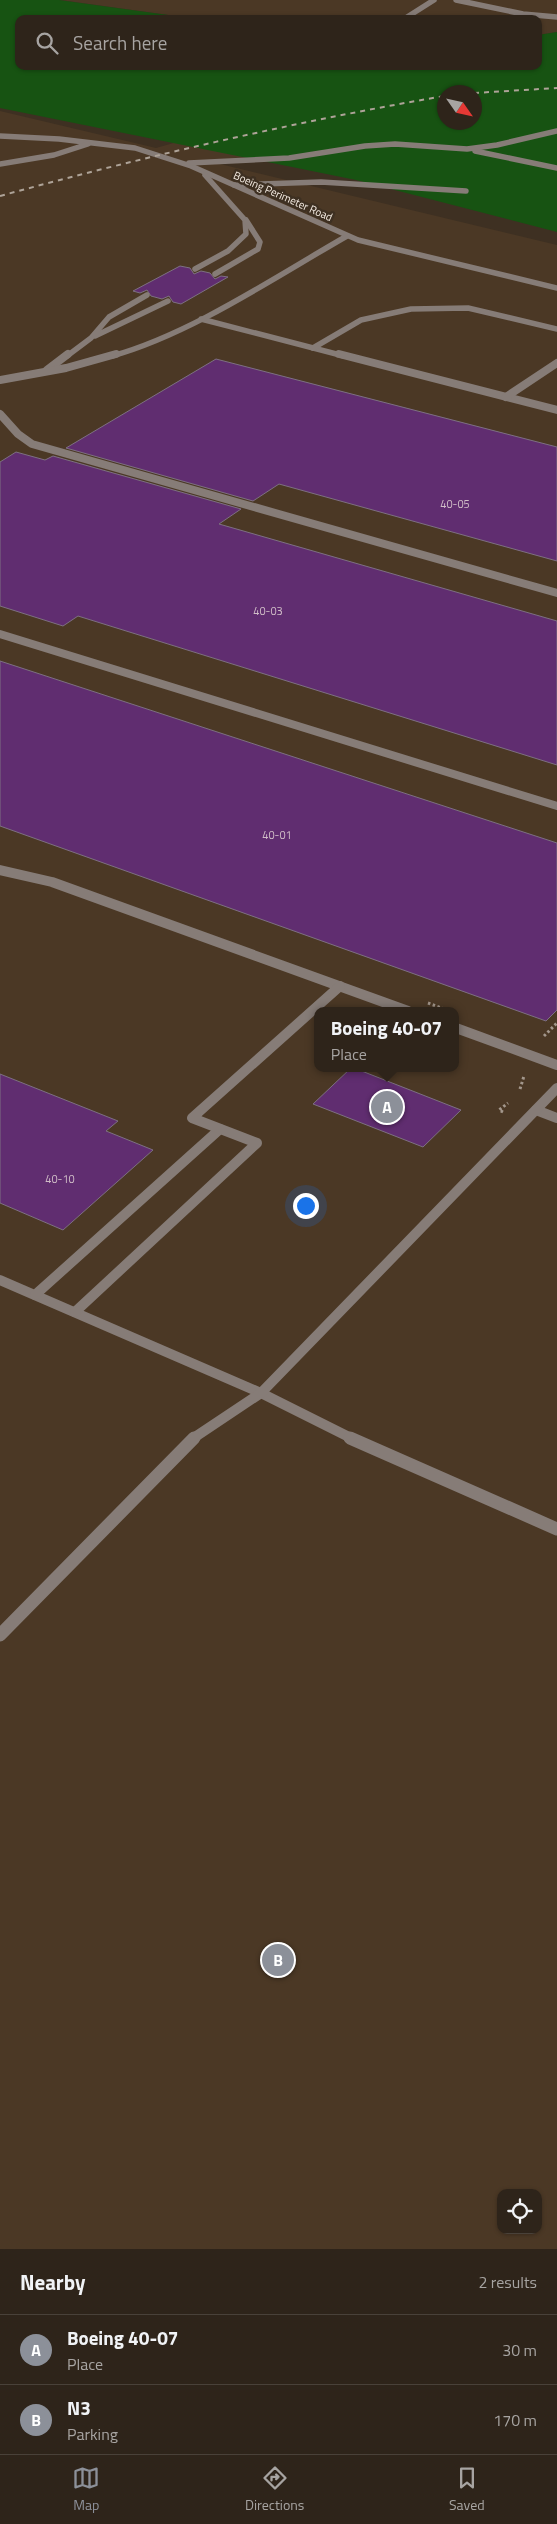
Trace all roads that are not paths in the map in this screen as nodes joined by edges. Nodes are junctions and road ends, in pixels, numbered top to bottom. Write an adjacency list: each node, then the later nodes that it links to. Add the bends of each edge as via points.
1 (434, 0): 3 (lane)
2 (456, 0): 4 (lane)
3 (410, 15)
4 (534, 15)
5 (542, 16): 6 (lane)
6 (557, 17)
7 (557, 131): 10 (lane)
8 (0, 136): 9 (lane, Boeing Perimeter Road)
9 (92, 142): 11 (lane, via 54,155); 12 (lane, Boeing Perimeter Road, via 136,148)
10 (467, 149): 12 (lane, via 395,144 289,158); 13 (lane)
11 (0, 164)
12 (184, 164): 14 (lane, Boeing Perimeter Road)
13 (557, 168)
14 (201, 171): 15 (lane, Boeing Perimeter Road); 17 (lane)
15 (233, 185): 16 (lane, via 306,181); 18 (lane, Boeing Perimeter Road)
16 (466, 191)
17 (245, 220): 19 (lane, via 246,234 228,250); 20 (lane, via 260,242 258,250)
18 (347, 236): 21 (lane, Boeing Perimeter Road); 24 (lane)
19 (195, 269)
20 (214, 274)
21 (557, 288)
22 (147, 295): 26 (lane, via 109,317)
23 (168, 300): 26 (lane)
24 (201, 319): 27 (lane); 29 (lane, via 140,348)
25 (557, 329): 27 (lane, via 468,308 411,309 361,320)
26 (91, 338): 29 (lane)
27 (313, 348): 31 (lane)
28 (557, 363): 31 (lane)
29 (43, 372): 30 (lane)
30 (0, 380)
31 (506, 397): 32 (lane)
32 (557, 410)
33 (0, 414): 34 (lane, via 32,444)
34 (557, 593)
35 (0, 634): 36 (lane)
36 (557, 806)
37 (0, 870): 38 (lane, via 52,882)
38 (340, 986): 39 (lane); 40 (lane)
39 (316, 1007)
40 (397, 1007)
41 (314, 1009): 47 (lane, via 192,1118)
42 (459, 1029): 43 (lane)
43 (557, 1065)
44 (557, 1088): 45 (lane)
45 (536, 1110): 46 (lane); 51 (lane)
46 (557, 1118)
47 (220, 1129): 49 (lane); 50 (lane, via 257,1144)
48 (0, 1280): 49 (lane)
49 (35, 1295): 50 (lane)
50 (75, 1312): 51 (lane)
51 (260, 1392): 52 (lane, via 340,1433); 53 (lane, via 196,1435)
52 (557, 1529)
53 (0, 1635)

